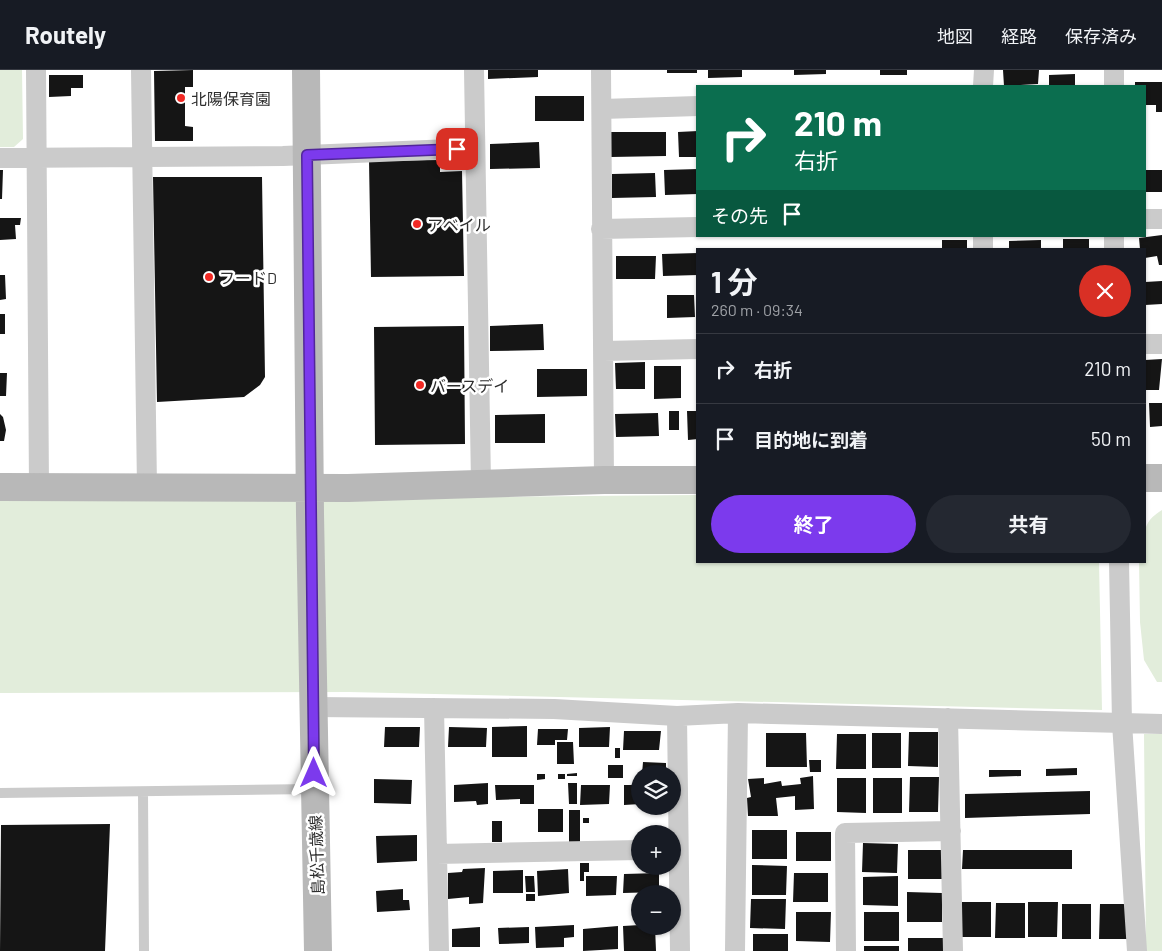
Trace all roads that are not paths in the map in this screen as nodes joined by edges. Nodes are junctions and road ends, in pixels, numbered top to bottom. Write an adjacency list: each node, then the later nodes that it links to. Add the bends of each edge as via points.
1 (36, 70): 16 (street)
2 (141, 70): 14 (street)
3 (306, 70): 13 (main road, 島松千歳線)
4 (474, 70): 12 (street)
5 (601, 70): 11 (street)
6 (984, 70): 8 (street)
7 (1114, 70): 9 (street)
8 (983, 85)
9 (1114, 85)
10 (696, 106): 11 (street)
11 (602, 108): 20 (street)
12 (475, 148): 13 (street); 29 (street)
13 (307, 155): 14 (street); 33 (main road, 島松千歳線)
14 (142, 157): 16 (street); 32 (street)
15 (0, 158): 16 (street)
16 (38, 158): 31 (street)
17 (1146, 219): 18 (street)
18 (1162, 219)
19 (696, 227): 20 (street)
20 (601, 229): 24 (street)
21 (1146, 344): 22 (street)
22 (1162, 344)
23 (696, 349): 24 (street)
24 (604, 351): 27 (street)
25 (1146, 478): 26 (main road)
26 (1162, 478)
27 (604, 480): 28 (main road); 29 (main road)
28 (696, 480)
29 (481, 483): 33 (main road)
30 (0, 487): 31 (main road)
31 (39, 487): 32 (main road)
32 (147, 487): 33 (main road)
33 (310, 487): 35 (main road, 島松千歳線)
34 (1119, 563): 40 (street)
35 (313, 707): 36 (street); 42 (main road, 島松千歳線)
36 (434, 708): 38 (street, via 554,709); 48 (street)
37 (738, 713): 38 (street); 39 (street); 54 (street)
38 (677, 716): 45 (street)
39 (948, 718): 40 (street); 46 (street)
40 (1122, 723): 41 (street); 57 (street)
41 (1162, 724)
42 (314, 789): 43 (lane); 51 (main road, 島松千歳線)
43 (143, 792): 44 (lane); 50 (lane)
44 (0, 793)
45 (676, 825)
46 (951, 831): 55 (street, via 845,833); 56 (street)
47 (631, 850): 48 (street)
48 (437, 854): 52 (street)
49 (677, 875): 53 (street)
50 (144, 951)
51 (318, 951)
52 (438, 951)
53 (680, 951)
54 (735, 951)
55 (846, 951)
56 (953, 951)
57 (1137, 951)

